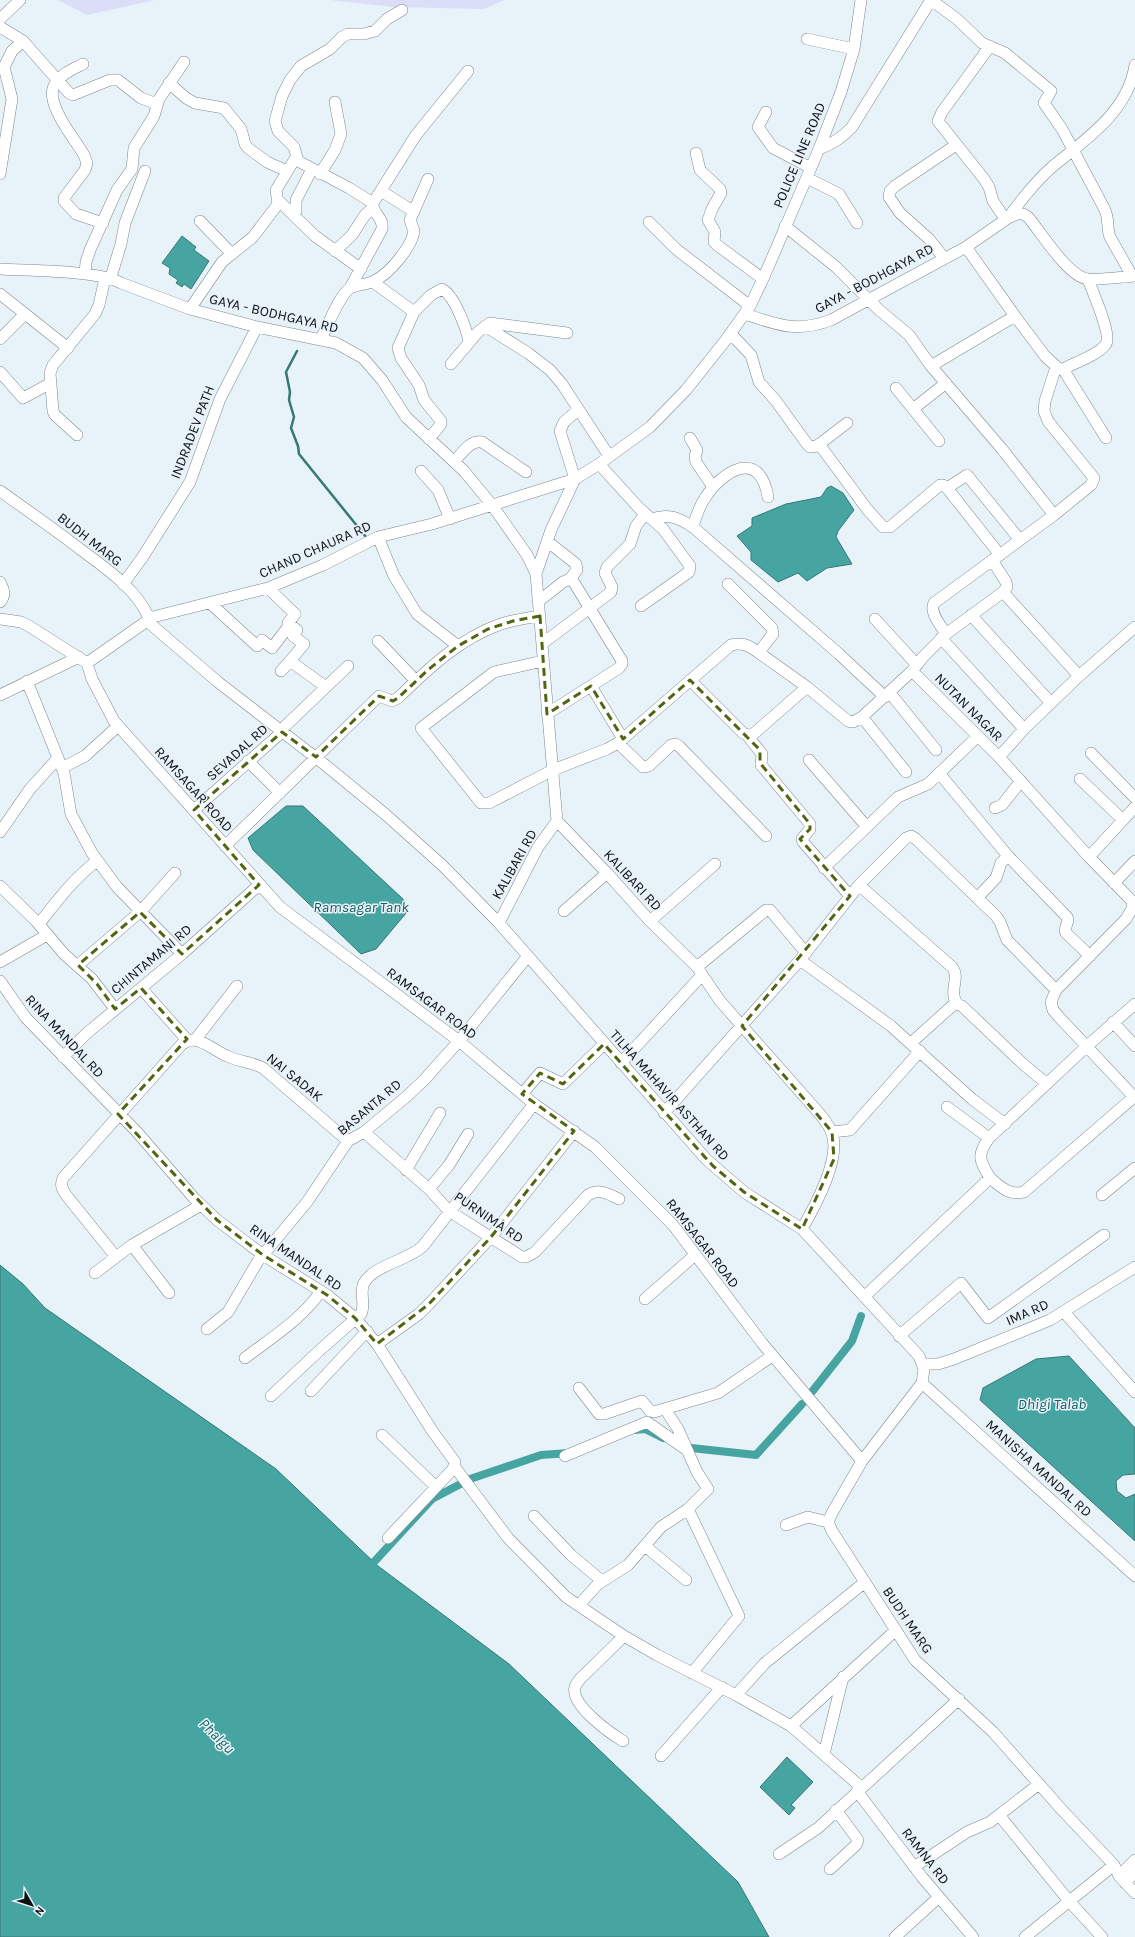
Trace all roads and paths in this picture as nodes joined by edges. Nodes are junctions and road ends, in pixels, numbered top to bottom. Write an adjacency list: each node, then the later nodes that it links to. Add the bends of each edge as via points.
1 (20, 0): 5 (street)
2 (861, 0): 10 (street, POLICE LINE ROAD)
3 (931, 0): 9 (street, via 982,43); 21 (street, via 852,127 834,144)
4 (402, 10): 24 (street, via 387,19 375,31 342,37 330,49 302,66 290,80 282,96 276,121 278,131 294,147)
5 (0, 19)
6 (0, 27): 8 (street)
7 (807, 39): 10 (street)
8 (23, 41): 15 (street); 29 (street, via 9,56 4,66 12,99)
9 (990, 46): 20 (street, via 939,117 939,125); 22 (street, via 1005,52 1050,89 1052,92 1044,103)
10 (854, 49): 21 (street, POLICE LINE ROAD)
11 (184, 62): 16 (street)
12 (82, 64): 15 (street)
13 (1135, 65): 22 (street, via 1123,101 1096,131)
14 (468, 71): 31 (street, via 416,135)
15 (58, 80): 18 (street, via 66,91 73,95 110,80 118,80 141,98); 40 (street, via 52,91 56,108 87,163 64,201 76,214)
16 (169, 83): 18 (street); 26 (street, via 195,103 224,108 240,129 248,148 267,162)
17 (335, 102): 27 (street, via 341,134 335,150)
18 (157, 104): 40 (street, via 154,116 134,148 132,170 117,190)
19 (766, 112): 28 (street, via 759,129 770,145)
20 (956, 145): 36 (street, via 989,187 994,201); 45 (street, via 894,186 889,198 900,213 929,238)
21 (819, 149): 28 (street, POLICE LINE ROAD)
22 (1074, 150): 36 (street, via 1034,185); 49 (street, via 1107,214 1110,237)
23 (696, 153): 51 (street, via 700,170 721,193 708,220 715,232 714,242)
24 (296, 157): 26 (street); 27 (street)
25 (145, 171): 50 (street, via 124,223 121,244)
26 (287, 171): 32 (street, via 276,190)
27 (316, 172): 33 (street, via 349,188); 35 (street, via 296,200)
28 (809, 173): 39 (street, via 839,194); 41 (street, POLICE LINE ROAD)
29 (0, 174)
30 (428, 179): 34 (street)
31 (381, 191): 33 (street); 34 (street)
32 (279, 201): 35 (street); 44 (street, via 253,237)
33 (373, 206): 43 (street, via 352,235); 47 (street, via 382,220 382,229)
34 (413, 211): 53 (street, via 410,223 414,235 408,248 388,271)
35 (294, 215): 43 (street, via 315,236)
36 (1007, 219): 42 (street, GAYA - BODHGAYA RD); 52 (street, GAYA - BODHGAYA RD, via 1017,214 1028,217 1069,268 1080,277)
37 (200, 221): 44 (street)
38 (649, 222): 58 (street, GAYA - BODHGAYA RD, via 676,249)
39 (857, 223)
40 (103, 224): 48 (street, via 88,255)
41 (785, 226): 51 (street, POLICE LINE ROAD); 56 (street, via 836,267)
42 (966, 247): 45 (street, GAYA - BODHGAYA RD); 61 (street)
43 (336, 251): 47 (street)
44 (231, 253): 57 (street)
45 (944, 258): 56 (street, GAYA - BODHGAYA RD)
46 (0, 269): 48 (street, GAYA - BODHGAYA RD)
47 (361, 269): 54 (street)
48 (85, 274): 50 (street, GAYA - BODHGAYA RD)
49 (1134, 276): 52 (street)
50 (108, 278): 57 (street, GAYA - BODHGAYA RD); 69 (street, via 97,310)
51 (763, 279): 58 (street, POLICE LINE ROAD)
52 (1088, 279): 72 (street, via 1107,333 1107,343 1100,350)
53 (373, 282): 54 (street); 59 (street)
54 (350, 288): 67 (street, via 340,301)
55 (0, 294): 60 (street)
56 (868, 300): 58 (street, GAYA - BODHGAYA RD, via 814,326 780,326); 71 (street, via 908,336)
57 (190, 309): 63 (street, GAYA - BODHGAYA RD)
58 (747, 310): 65 (street)
59 (414, 312): 68 (street, via 431,295 442,289 460,315); 83 (street, via 398,348 401,358 419,385 424,400 441,421)
60 (25, 314): 66 (street); 69 (street)
61 (1015, 316): 71 (street); 72 (street, via 1045,356)
62 (485, 326): 64 (street, via 494,323); 68 (street); 78 (street, via 550,370)
63 (257, 328): 67 (street, GAYA - BODHGAYA RD); 108 (street, INDRADEV PATH, via 220,399 190,482)
64 (567, 334)
65 (731, 334): 85 (street, via 751,355 759,382 807,444 813,447); 86 (street, via 686,390 650,427)
66 (0, 339)
67 (320, 339): 83 (street, GAYA - BODHGAYA RD, via 342,345 363,358 382,380 406,417)
68 (469, 341): 70 (street)
69 (68, 348): 74 (street, via 51,370)
70 (451, 364)
71 (931, 366): 75 (street)
72 (1059, 368): 82 (street); 97 (street, via 1045,401 1044,411 1048,421 1094,478 1091,485)
73 (0, 372): 74 (street, via 23,398)
74 (51, 383): 80 (street, via 55,415)
75 (946, 383): 77 (street); 97 (street)
76 (896, 388): 77 (street)
77 (913, 409): 84 (street)
78 (578, 410): 86 (street); 91 (street, via 564,422 560,431)
79 (847, 423): 85 (street)
80 (77, 435)
81 (690, 438): 92 (street, via 697,450 696,462)
82 (1106, 438)
83 (429, 439): 87 (street, GAYA - BODHGAYA RD)
84 (939, 441)
85 (819, 444): 93 (street, via 883,528 890,527 940,485)
86 (609, 456): 88 (street)
87 (454, 462): 90 (street, via 476,441 482,442); 96 (street, GAYA - BODHGAYA RD)
88 (599, 464): 91 (street); 98 (street)
89 (421, 471): 99 (street, via 438,490)
90 (526, 472)
91 (575, 479): 96 (street); 103 (street)
92 (713, 487): 95 (street, via 732,472 749,468 761,476); 100 (street, via 701,504)
93 (947, 488): 102 (street, via 964,475 969,476); 104 (street)
94 (0, 491): 108 (street, BUDH MARG)
95 (768, 497)
96 (492, 505): 99 (street, CHAND CHAURA RD); 105 (street, via 527,555)
97 (1054, 515): 102 (street)
98 (648, 516): 100 (street, via 675,517); 115 (street, via 662,529 691,570); 116 (street, via 636,526 630,544 607,567 611,592)
99 (450, 519): 101 (street, CHAND CHAURA RD)
100 (693, 527): 143 (street)
101 (378, 537): 110 (street, CHAND CHAURA RD, via 323,565); 127 (street, via 394,576 417,614)
102 (1020, 540): 104 (street)
103 (547, 541): 105 (street); 106 (street, via 576,564 577,570)
104 (996, 558): 111 (street, via 1006,582 1007,587); 124 (street, via 934,603 933,613)
105 (536, 574): 112 (street)
106 (570, 579): 112 (street); 116 (street)
107 (0, 582): 113 (street, via 4,592)
108 (123, 584): 121 (street, BUDH MARG, via 139,602)
109 (728, 584): 128 (street, via 772,628 773,634)
110 (268, 588): 114 (street, CHAND CHAURA RD); 122 (street, via 295,614)
111 (1003, 592): 117 (street); 135 (street)
112 (539, 601): 118 (street)
113 (0, 602)
114 (210, 603): 121 (street, CHAND CHAURA RD); 122 (street, via 257,646 262,640 272,648 288,627)
115 (641, 606)
116 (591, 608): 126 (street); 139 (street, via 622,661 619,668)
117 (971, 615): 124 (street); 144 (street)
118 (540, 616): 126 (street); 127 (street, via 500,624)
119 (0, 618): 129 (street, via 30,626)
120 (875, 618): 133 (street, NUTAN NAGAR)
121 (148, 619): 129 (street); 149 (street, BUDH MARG, via 218,682)
122 (288, 623): 130 (street, via 297,630 293,636 306,641)
123 (1135, 627): 135 (street)
124 (943, 636): 133 (street); 148 (street)
125 (378, 641): 138 (street)
126 (543, 643): 131 (street)
127 (458, 646): 138 (street)
128 (759, 652): 136 (street, via 746,644 732,645); 141 (street)
129 (83, 660): 137 (street); 147 (street, RAMSAGAR ROAD, via 106,709)
130 (290, 661): 134 (street); 140 (street)
131 (543, 661): 145 (street); 160 (street, via 494,672 421,728 481,803 489,803)
132 (348, 666): 140 (street, SEVADAL RD)
133 (914, 668): 143 (street); 151 (street, NUTAN NAGAR)
134 (281, 670)
135 (1079, 676): 144 (street)
136 (690, 680): 150 (street); 152 (street)
137 (28, 681): 142 (street); 159 (street)
138 (416, 681): 155 (street, via 395,700 379,696)
139 (591, 686): 145 (street); 152 (street)
140 (326, 687): 149 (street, SEVADAL RD)
141 (807, 687): 146 (street, via 848,722); 150 (street, via 755,734)
142 (0, 695)
143 (888, 695): 146 (street); 153 (street)
144 (1050, 703): 148 (street)
145 (547, 714): 160 (street)
146 (862, 717): 161 (street)
147 (118, 726): 159 (street, via 85,756); 169 (street, RAMSAGAR ROAD)
148 (1024, 729): 156 (street)
149 (281, 731): 155 (street, BUDH MARG); 158 (street, SEVADAL RD)
150 (747, 735): 181 (street, via 762,754 761,765 810,824 810,829 802,839)
151 (977, 736): 156 (street, NUTAN NAGAR); 162 (street)
152 (620, 741): 160 (street, via 607,749); 174 (street, via 643,767 648,766 671,745 679,746)
153 (936, 750)
154 (1091, 753): 166 (street)
155 (316, 757): 165 (street); 193 (street, TILHA MAHAVIR ASTHAN RD, via 394,821)
156 (999, 757): 164 (street, NUTAN NAGAR)
157 (809, 760): 172 (street)
158 (248, 762): 165 (street); 169 (street, SEVADAL RD)
159 (60, 763): 173 (street, via 30,789); 178 (street, via 66,779 71,814)
160 (553, 770): 171 (street)
161 (906, 772)
162 (939, 773): 172 (street, via 919,789 898,797); 176 (street)
163 (1080, 779): 170 (street)
164 (1021, 781): 168 (street, via 1002,805); 177 (street, NUTAN NAGAR)
165 (280, 793): 175 (street)
166 (1135, 798)
167 (1135, 807): 170 (street)
168 (995, 808)
169 (194, 810): 175 (street, RAMSAGAR ROAD)
170 (1123, 820): 177 (street)
171 (557, 821): 183 (street, KALIBARI RD); 193 (street, KALIBARI RD, via 538,847)
172 (867, 827): 181 (street)
173 (0, 832)
174 (766, 836)
175 (225, 846): 185 (street, RAMSAGAR ROAD)
176 (1008, 856): 189 (street, via 1001,863 996,878); 199 (street, via 1067,917 1066,933)
177 (1089, 857): 184 (street, NUTAN NAGAR)
178 (96, 861): 191 (street); 194 (street, via 80,875)
179 (1135, 861): 184 (street)
180 (715, 864): 192 (street)
181 (824, 868): 188 (street)
182 (175, 873): 191 (street)
183 (607, 873): 190 (street); 192 (street, KALIBARI RD)
184 (1114, 883): 199 (street, NUTAN NAGAR, via 1132,901 1133,906 1126,920)
185 (259, 885): 196 (street, CHINTAMANI RD); 213 (street, RAMSAGAR ROAD, via 280,906)
186 (859, 885): 188 (street); 189 (street, via 901,842 911,836); 207 (street, via 955,971 952,994)
187 (0, 886): 194 (street)
188 (850, 896): 198 (street)
189 (977, 898): 206 (street, via 996,916 1007,940)
190 (564, 911)
191 (140, 912): 196 (street); 201 (street)
192 (650, 922): 202 (street, KALIBARI RD)
193 (499, 923): 197 (street, TILHA MAHAVIR ASTHAN RD)
194 (38, 924): 195 (street)
195 (47, 935): 200 (street); 201 (street)
196 (182, 954): 205 (street, CHINTAMANI RD)
197 (528, 956): 213 (street, BASANTA RD); 214 (street, TILHA MAHAVIR ASTHAN RD)
198 (803, 956): 202 (street, via 770,910 766,910); 211 (street); 217 (street)
199 (1090, 956): 206 (street, NUTAN NAGAR)
200 (0, 962)
201 (78, 965): 209 (street, via 97,984)
202 (699, 971): 211 (street, KALIBARI RD); 219 (street)
203 (0, 981): 218 (street, RINA MANDAL RD, via 17,1007)
204 (237, 986): 212 (street)
205 (141, 988): 209 (street, CHINTAMANI RD); 212 (street, NAI SADAK)
206 (1056, 990): 215 (street, via 1051,1002 1053,1010)
207 (957, 1004): 217 (street, via 952,1006); 220 (street, via 967,1010 1004,1047)
208 (1135, 1004): 210 (street)
209 (115, 1009): 218 (street, CHINTAMANI RD)
210 (1114, 1022): 215 (street); 216 (street)
211 (742, 1026): 226 (street); 231 (street, KALIBARI RD, via 819,1113)
212 (192, 1041): 227 (street, via 182,1044); 234 (street, NAI SADAK, via 263,1068)
213 (458, 1041): 221 (street, RAMSAGAR ROAD); 230 (street, BASANTA RD, via 406,1097)
214 (604, 1044): 219 (street, TILHA MAHAVIR ASTHAN RD); 221 (street, via 562,1084 540,1072)
215 (1087, 1046): 220 (street); 222 (street)
216 (1135, 1046)
217 (916, 1047): 228 (street, via 972,1099); 231 (street, via 850,1130)
218 (63, 1057): 227 (street, RINA MANDAL RD)
219 (621, 1063): 226 (street, TILHA MAHAVIR ASTHAN RD)
220 (1047, 1084): 228 (street)
221 (522, 1094): 223 (street, RAMSAGAR ROAD)
222 (1135, 1097): 237 (street, via 1024,1192 1007,1192)
223 (534, 1104): 229 (street, RAMSAGAR ROAD); 242 (street)
224 (947, 1107): 233 (street)
225 (440, 1113): 236 (street)
226 (664, 1113): 243 (street, TILHA MAHAVIR ASTHAN RD, via 724,1177)
227 (118, 1114): 241 (street, RINA MANDAL RD, via 138,1132); 249 (street, via 61,1182 66,1195)
228 (1005, 1124): 233 (street)
229 (574, 1131): 245 (street); 248 (street, RAMSAGAR ROAD, via 595,1147 660,1211)
230 (364, 1132): 234 (street, BASANTA RD); 236 (street, PURNIMA RD)
231 (832, 1132): 243 (street, via 834,1159 816,1205)
232 (468, 1134): 238 (street)
233 (989, 1138): 237 (street, via 979,1155)
234 (348, 1141): 247 (street, BASANTA RD, via 307,1202)
235 (1135, 1168): 239 (street)
236 (406, 1170): 238 (street, PURNIMA RD)
237 (990, 1178): 254 (street)
238 (430, 1189): 242 (street, PURNIMA RD)
239 (1102, 1195)
240 (619, 1199): 245 (street, PURNIMA RD, via 595,1191 535,1252 526,1257)
241 (201, 1205): 246 (street); 247 (street, RINA MANDAL RD)
242 (449, 1211): 245 (street, PURNIMA RD); 257 (street, via 420,1249 385,1266 367,1279 362,1287 362,1312)
243 (802, 1229): 254 (street, TILHA MAHAVIR ASTHAN RD)
244 (1104, 1235): 260 (street, via 988,1318 961,1283)
245 (491, 1237): 261 (street, via 424,1309)
246 (132, 1245): 249 (street); 253 (street)
247 (263, 1255): 252 (street, RINA MANDAL RD); 258 (street, BASANTA RD, via 228,1312)
248 (695, 1255): 255 (street); 262 (street, RAMSAGAR ROAD)
249 (116, 1257): 251 (street)
250 (1135, 1267): 256 (street, IMA RD)
251 (95, 1273)
252 (321, 1291): 257 (street, RINA MANDAL RD); 263 (street, via 303,1313)
253 (169, 1293)
254 (864, 1297): 260 (street, TILHA MAHAVIR ASTHAN RD)
255 (645, 1299)
256 (1064, 1312): 264 (street, IMA RD, via 954,1359 938,1364); 268 (street)
257 (356, 1318): 259 (street, RINA MANDAL RD); 269 (street)
258 (207, 1329)
259 (367, 1331): 261 (street, RINA MANDAL RD); 267 (street)
260 (899, 1336): 264 (street, TILHA MAHAVIR ASTHAN RD)
261 (377, 1344): 275 (street, RINA MANDAL RD, via 447,1450)
262 (772, 1356): 270 (street, via 718,1393); 274 (street)
263 (245, 1358)
264 (923, 1364): 265 (street)
265 (922, 1383): 274 (street); 283 (street, MANISHA MANDAL RD)
266 (579, 1388): 270 (street, via 601,1415 642,1401 651,1412)
267 (311, 1392)
268 (1135, 1392)
269 (271, 1396)
270 (665, 1409): 272 (street)
271 (382, 1436): 276 (street)
272 (687, 1450): 273 (street, via 647,1422); 277 (street, via 708,1489)
273 (565, 1456)
274 (862, 1461): 279 (street)
275 (454, 1466): 276 (street); 287 (street, RINA MANDAL RD, via 508,1538 566,1597)
276 (435, 1486): 281 (street)
277 (688, 1509): 282 (street, via 661,1527); 290 (street, via 739,1616)
278 (534, 1516): 285 (street)
279 (828, 1522): 280 (street, via 808,1517); 286 (street, BUDH MARG)
280 (786, 1525)
281 (388, 1538)
282 (645, 1546): 284 (street); 285 (street, via 628,1565)
283 (1135, 1576)
284 (686, 1580)
285 (602, 1581): 287 (street)
286 (865, 1582): 288 (street, BUDH MARG); 293 (street, via 764,1663)
287 (579, 1605): 289 (street, RINA MANDAL RD)
288 (896, 1630): 291 (street); 294 (street, BUDH MARG, via 915,1660)
289 (624, 1636): 290 (street, RAMNA RD); 296 (street, via 575,1686 579,1700 596,1722)
290 (692, 1673): 292 (street, RAMNA RD)
291 (843, 1678): 295 (street); 297 (street)
292 (722, 1687): 293 (street, RAMNA RD); 298 (street)
293 (736, 1695): 295 (street, RAMNA RD)
294 (959, 1699): 299 (street, BUDH MARG, via 993,1732); 300 (street)
295 (791, 1726): 297 (street, RAMNA RD)
296 (623, 1741)
297 (824, 1754): 300 (street, RAMNA RD)
298 (661, 1756)
299 (1039, 1784): 302 (street); 305 (street, BUDH MARG)
300 (859, 1789): 301 (street); 306 (street, RAMNA RD)
301 (836, 1810): 303 (street, via 818,1828); 307 (street, via 858,1840 856,1845)
302 (999, 1815): 306 (street, via 967,1832); 312 (street)
303 (779, 1854)
304 (1135, 1860): 309 (street)
305 (1114, 1865): 309 (street, BUDH MARG); 312 (street)
306 (914, 1867): 311 (street, RAMNA RD)
307 (830, 1869)
308 (1135, 1872): 309 (street)
309 (1122, 1879): 310 (street, BUDH MARG)
310 (1135, 1892)
311 (939, 1897): 313 (street); 314 (street, RAMNA RD)
312 (1069, 1901): 315 (street); 316 (street)
313 (895, 1937)
314 (973, 1937)
315 (1025, 1937)
316 (1102, 1937)

